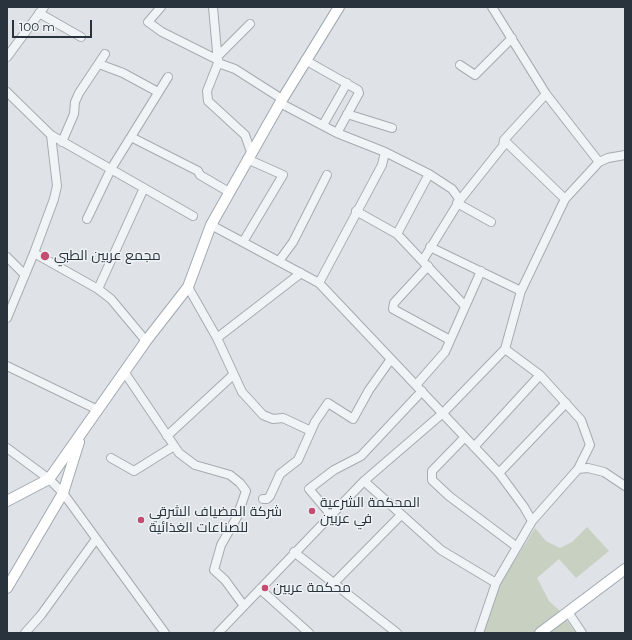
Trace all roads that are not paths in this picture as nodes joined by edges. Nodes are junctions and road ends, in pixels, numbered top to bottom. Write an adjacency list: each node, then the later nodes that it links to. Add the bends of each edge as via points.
1 (161, 7): 11 (street, via 148,22 162,32)
2 (213, 7): 11 (street)
3 (339, 7): 12 (main road)
4 (492, 7): 8 (street)
5 (41, 10): 7 (street); 9 (street)
6 (250, 24): 11 (street)
7 (81, 37)
8 (512, 38): 14 (street, via 475,75); 19 (street)
9 (8, 51)
10 (106, 54): 13 (street)
11 (218, 60): 20 (street); 31 (street, via 207,91 208,101 245,136)
12 (305, 60): 16 (street); 20 (main road)
13 (99, 64): 18 (street, via 123,73); 28 (street, via 75,102 74,114)
14 (460, 66)
15 (168, 77): 18 (street)
16 (347, 84): 21 (street, via 359,93); 22 (street)
17 (7, 92): 25 (street)
18 (158, 92): 26 (street)
19 (546, 94): 27 (street); 32 (street)
20 (281, 101): 22 (street); 31 (main road)
21 (348, 114): 23 (street); 24 (street)
22 (323, 125): 24 (street)
23 (392, 128)
24 (337, 133): 29 (street)
25 (51, 135): 28 (street); 48 (street, via 57,186)
26 (131, 137): 33 (street); 37 (street, via 198,171 200,175)
27 (504, 140): 38 (street); 39 (street, via 503,146)
28 (62, 142): 33 (street)
29 (385, 152): 34 (street); 40 (street, via 382,165)
30 (625, 155): 32 (street)
31 (249, 156): 37 (main road); 46 (street, via 283,175)
32 (599, 162): 38 (street)
33 (111, 169): 36 (street); 42 (street)
34 (429, 174): 39 (street, via 452,189); 45 (street)
35 (327, 175): 50 (street, via 293,242)
36 (144, 188): 41 (street); 57 (street)
37 (230, 192): 44 (main road)
38 (565, 199): 58 (street)
39 (458, 202): 43 (street); 47 (street)
40 (356, 211): 45 (street); 55 (street)
41 (193, 216)
42 (87, 218)
43 (491, 222)
44 (211, 225): 46 (street); 56 (main road)
45 (396, 234): 51 (street)
46 (243, 242): 50 (street)
47 (430, 247): 51 (street); 52 (street)
48 (34, 253): 54 (street); 57 (street)
49 (7, 257): 54 (street)
50 (279, 261): 53 (street)
51 (425, 263): 59 (street); 62 (street, via 394,303 393,309)
52 (481, 271): 58 (street); 59 (street)
53 (301, 274): 55 (street); 61 (street)
54 (25, 275): 60 (street)
55 (319, 283): 65 (street)
56 (188, 287): 61 (street); 63 (main road)
57 (98, 289): 63 (street, via 111,299)
58 (521, 291): 64 (street)
59 (465, 306): 62 (street)
60 (7, 318)
61 (217, 338): 68 (street)
62 (450, 340): 70 (street, via 445,352)
63 (146, 341): 67 (main road)
64 (505, 349): 69 (street); 74 (street)
65 (391, 359): 70 (street); 75 (street, via 353,419 328,403)
66 (7, 366): 73 (street)
67 (125, 373): 73 (main road); 77 (street)
68 (233, 375): 75 (street, via 242,392 263,415 273,419 283,418); 77 (street)
69 (540, 375): 72 (street); 80 (street)
70 (416, 385): 71 (street)
71 (422, 391): 74 (street); 91 (street, via 361,456 334,470 309,489)
72 (566, 403): 83 (street, via 581,420 590,445); 84 (street)
73 (98, 410): 76 (main road)
74 (443, 413): 78 (street); 86 (street)
75 (311, 431): 89 (street, via 298,460 280,474 270,496)
76 (83, 433): 85 (main road); 88 (main road)
77 (167, 436): 79 (street)
78 (465, 437): 80 (street); 95 (street, via 432,471 432,480)
79 (174, 446): 82 (street, via 134,471); 102 (street, via 194,465 230,475 246,491 237,517 221,545 214,570 226,580)
80 (474, 446): 84 (street)
81 (7, 448): 85 (street)
82 (111, 458)
83 (578, 469): 87 (street, via 588,468 604,472); 93 (street)
84 (499, 473): 93 (street)
85 (49, 479): 88 (street); 90 (main road)
86 (364, 481): 91 (street); 92 (street)
87 (625, 486)
88 (63, 493): 94 (street); 100 (main road)
89 (263, 499)
90 (7, 501)
91 (331, 515): 96 (street)
92 (401, 516): 98 (street); 99 (street, via 441,550)
93 (532, 521): 95 (street)
94 (96, 539): 104 (street); 105 (street)
95 (517, 547): 99 (street)
96 (294, 552): 98 (street); 101 (street)
97 (625, 569): 103 (main road)
98 (334, 583): 108 (street)
99 (496, 583): 109 (street)
100 (7, 588)
101 (260, 589): 102 (street); 107 (street)
102 (244, 606): 106 (street)
103 (568, 612): 110 (main road); 111 (street)
104 (25, 633)
105 (165, 633)
106 (218, 633)
107 (309, 633)
108 (397, 633)
109 (479, 633)
110 (540, 633)
111 (582, 633)

